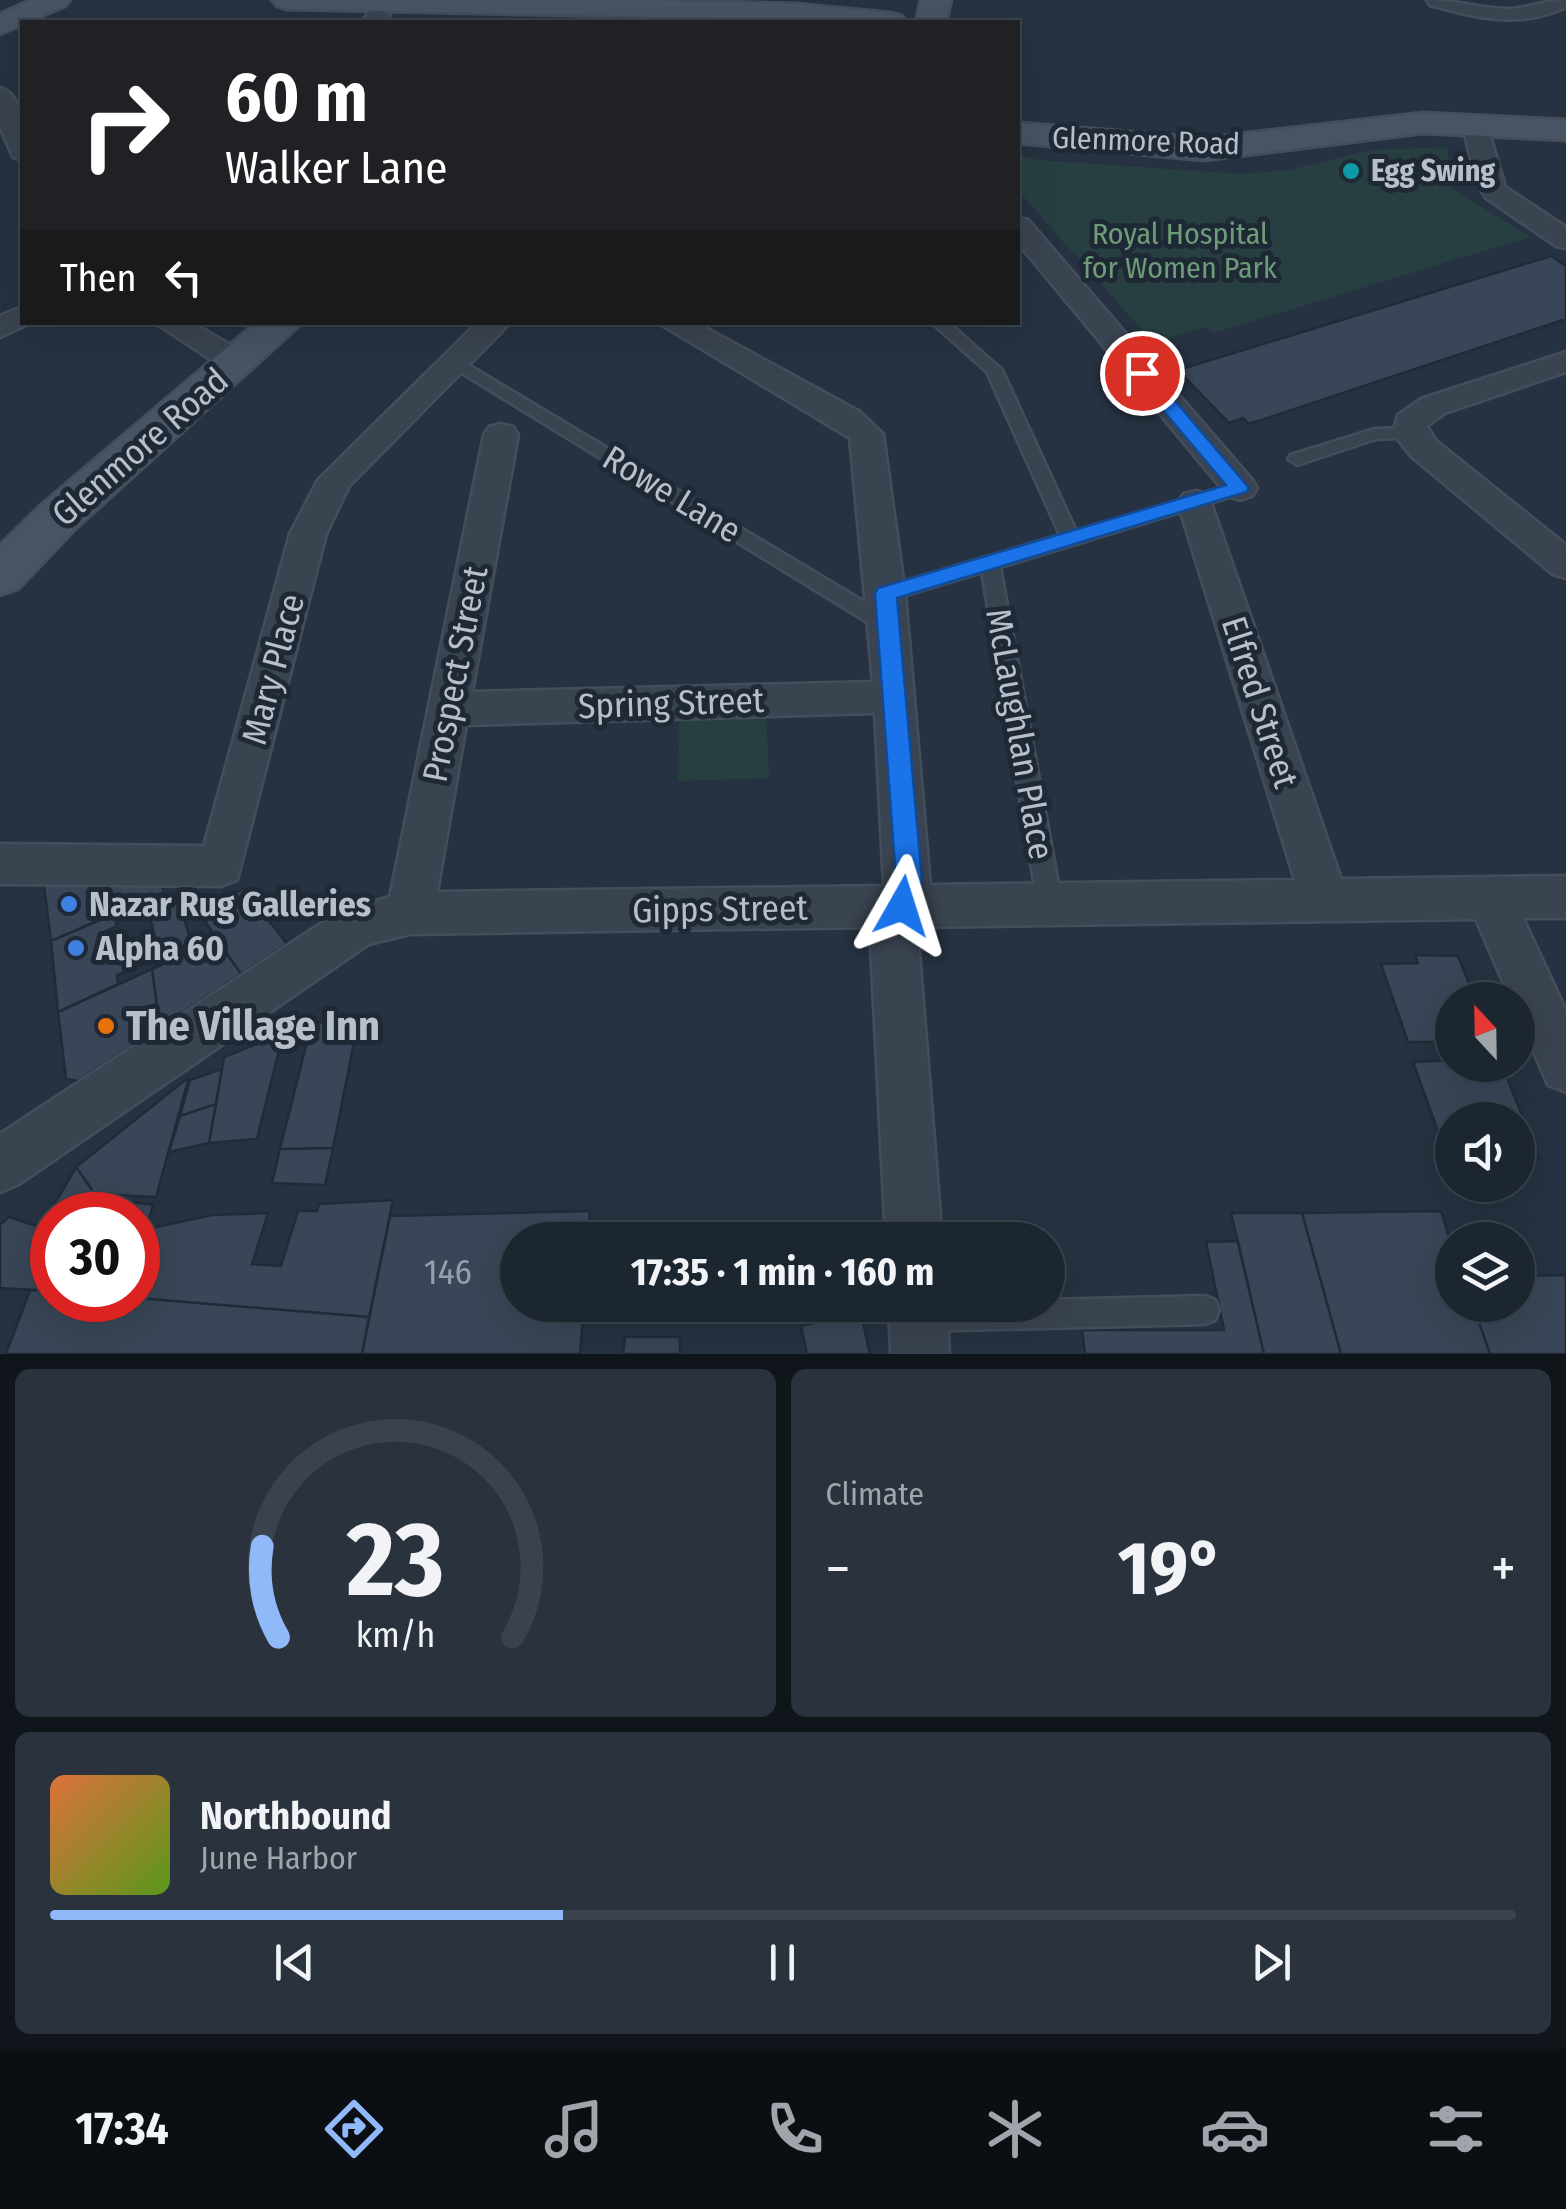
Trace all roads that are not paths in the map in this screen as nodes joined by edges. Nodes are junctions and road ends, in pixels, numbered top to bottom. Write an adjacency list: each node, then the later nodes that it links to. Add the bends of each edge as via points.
1 (55, 0): 8 (street)
2 (287, 0): 6 (street)
3 (1438, 0): 4 (street, via 1499,17 1522,17)
4 (1564, 0)
5 (796, 7): 6 (street); 7 (street)
6 (382, 10)
7 (854, 20)
8 (0, 24)
9 (0, 95): 15 (street)
10 (1566, 120): 14 (street, Glenmore Road, via 1400,111)
11 (1475, 125): 12 (street, Glenmore Road); 14 (street, Glenmore Road, via 1396,125); 17 (street, via 1495,192)
12 (1566, 130)
13 (1020, 133): 14 (street, Glenmore Road, via 1204,149)
14 (1275, 141)
15 (20, 147)
16 (1020, 228): 29 (street)
17 (1566, 240)
18 (174, 325): 23 (street)
19 (280, 325): 23 (street, Glenmore Road)
20 (493, 325): 24 (street, Mary Place)
21 (677, 325): 35 (street, via 866,434)
22 (942, 325): 31 (lane, via 994,370)
23 (236, 362): 34 (street, Glenmore Road)
24 (455, 362): 35 (lane, Rowe Lane); 38 (street, Mary Place, via 335,480 308,534 221,866)
25 (1566, 362): 26 (street, via 1433,406 1410,422)
26 (1410, 432): 28 (lane, via 1375,434); 33 (street)
27 (501, 435): 37 (street, Prospect Street)
28 (1296, 459)
29 (1240, 488): 30 (lane)
30 (1196, 503): 31 (lane); 41 (street, Elfred Street)
31 (1070, 538): 32 (lane)
32 (990, 563): 35 (lane); 42 (lane, McLaughlan Place)
33 (1566, 565)
34 (0, 576)
35 (887, 610): 36 (street)
36 (893, 696): 37 (street, Spring Street); 43 (street, via 909,880)
37 (449, 708): 44 (street, Prospect Street)
38 (0, 864)
39 (1566, 897): 40 (street, Gipps Street)
40 (1502, 898): 41 (street, Gipps Street); 45 (street)
41 (1325, 900): 42 (street, Gipps Street)
42 (1050, 904): 43 (street, Gipps Street)
43 (902, 906): 44 (street, Gipps Street); 47 (street, via 893,928)
44 (410, 913): 46 (street, Gipps Street, via 357,926)
45 (1566, 1067)
46 (0, 1165)
47 (913, 1222)
48 (1204, 1310): 49 (lane)
49 (919, 1325)

